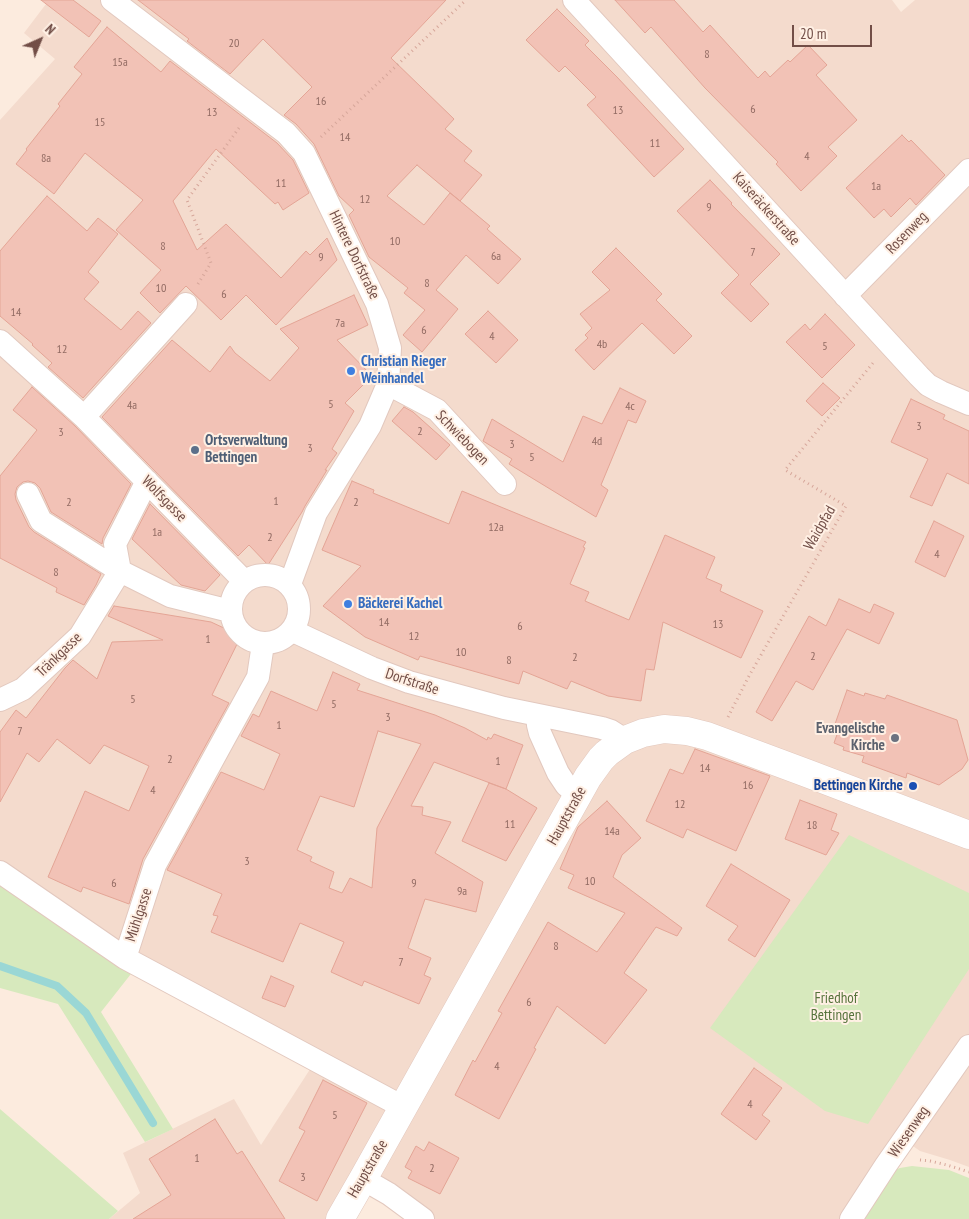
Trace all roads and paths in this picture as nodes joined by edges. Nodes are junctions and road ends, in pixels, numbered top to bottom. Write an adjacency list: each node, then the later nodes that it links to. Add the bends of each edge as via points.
1 (112, 0): 4 (street, Hintere Dorfstraße)
2 (466, 0): 5 (path)
3 (574, 0): 7 (street, Kaiseräckerstraße)
4 (253, 108): 5 (street, Hintere Dorfstraße, via 286,133); 8 (path, via 187,200 211,263)
5 (304, 153): 11 (street, Hintere Dorfstraße, via 378,304 390,348)
6 (969, 170): 7 (street, Rosenweg)
7 (845, 296): 10 (street, Kaiseräckerstraße)
8 (186, 304): 13 (street)
9 (0, 341): 13 (street, Wolfsgasse)
10 (888, 344): 12 (street, Kaiseräckerstraße, via 928,385); 26 (path, Waidpfad, via 785,470 846,506 749,676)
11 (388, 384): 15 (street, Schwiebogen, via 437,410); 19 (street, Hintere Dorfstraße, via 370,426 316,513)
12 (969, 404)
13 (84, 417): 14 (street, Wolfsgasse)
14 (147, 482): 17 (street, via 115,544); 18 (street, Wolfsgasse)
15 (505, 484)
16 (28, 494): 17 (street, via 41,521)
17 (120, 571): 20 (street, via 170,596); 23 (street, Tränkgasse, via 80,636 23,689)
18 (244, 581): 19 (street, via 259,574 276,576); 20 (street, via 233,594)
19 (290, 584): 21 (street, via 299,599 300,615)
20 (230, 611): 22 (street, via 235,627 247,639)
21 (293, 631): 22 (street, via 280,641); 24 (street, Dorfstraße, via 409,682)
22 (263, 644): 30 (street, Mühlgasse, via 258,677 155,865)
23 (0, 700)
24 (537, 716): 25 (street, Dorfstraße, via 602,728); 27 (street, via 540,733 558,773)
25 (625, 740): 26 (street, Hauptstraße, via 664,729 687,731); 27 (street, Hauptstraße, via 601,759)
26 (717, 740): 28 (street, Hauptstraße)
27 (578, 795): 32 (street, Hauptstraße)
28 (969, 835)
29 (0, 872): 30 (street)
30 (125, 958): 32 (street, Mühlgasse)
31 (969, 1046): 33 (street, Wiesenweg)
32 (403, 1107): 35 (street, Hauptstraße)
33 (896, 1150): 34 (path, via 911,1158); 38 (street, Wiesenweg)
34 (969, 1172)
35 (363, 1179): 36 (street, Hauptstraße); 37 (street)
36 (340, 1219)
37 (423, 1219)
38 (851, 1219)

